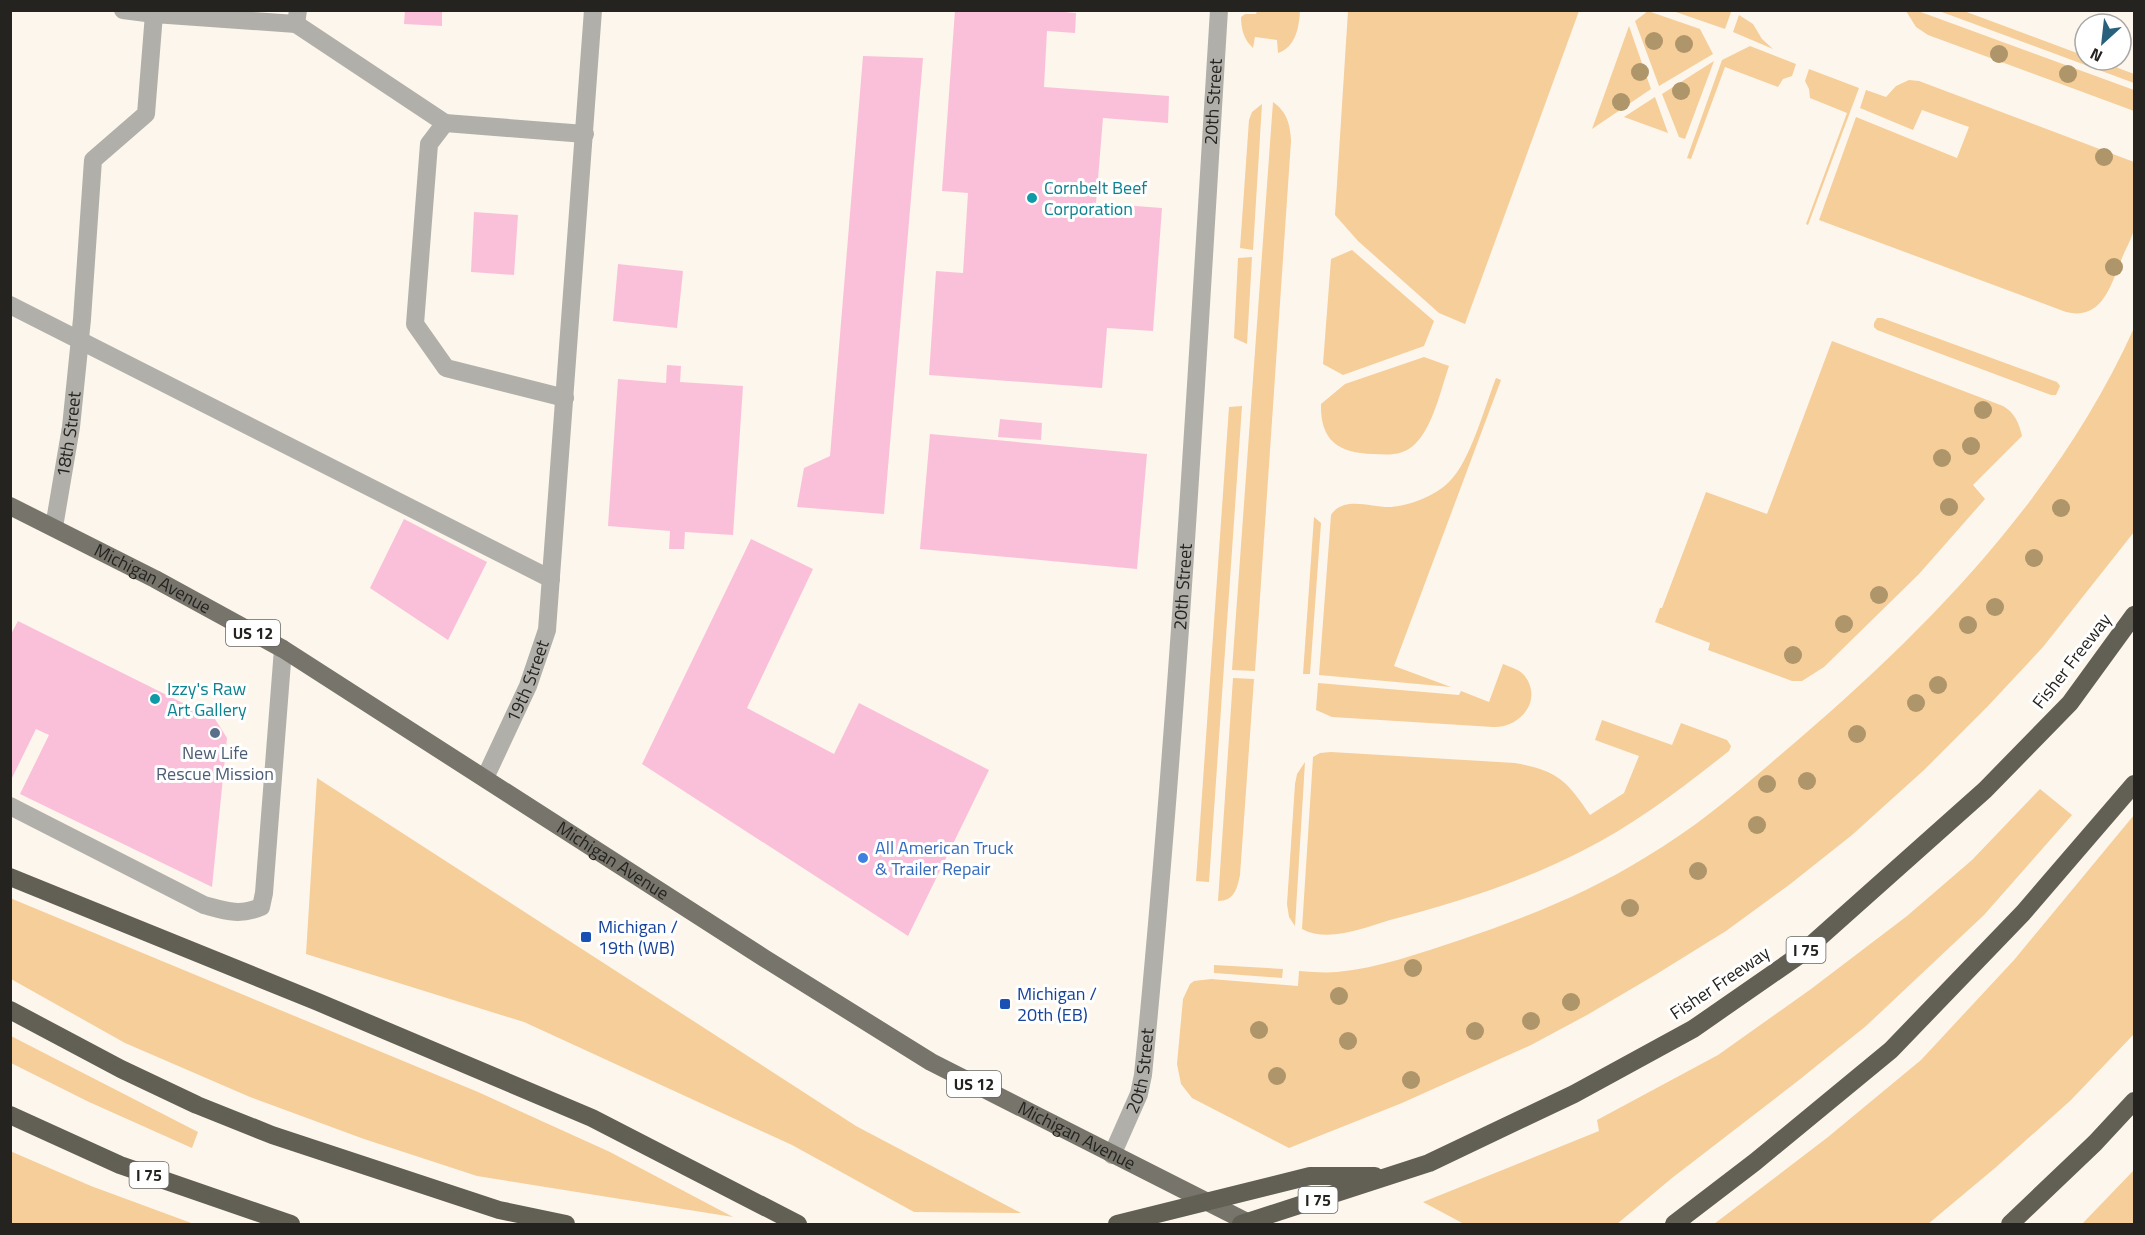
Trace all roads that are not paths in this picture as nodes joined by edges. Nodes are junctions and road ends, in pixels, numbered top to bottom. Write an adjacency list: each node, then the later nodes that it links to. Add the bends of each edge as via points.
1 (123, 10): 4 (street)
2 (593, 10): 7 (street, 19th Street)
3 (1219, 10): 23 (street, 20th Street, via 1157,935 1143,1075 1139,1094)
4 (154, 14): 5 (street); 9 (street, 18th Street, via 146,114 93,160)
5 (297, 17): 6 (street)
6 (445, 123): 7 (street); 10 (street, via 429,144 415,324 446,368)
7 (585, 134): 10 (street, 19th Street)
8 (10, 305): 9 (street)
9 (79, 340): 12 (street, 18th Street, via 71,427); 13 (street)
10 (565, 398): 13 (street, 19th Street)
11 (10, 506): 12 (main road, Michigan Avenue / US 12)
12 (54, 527): 15 (main road, Michigan Avenue / US 12)
13 (551, 579): 16 (street, 19th Street, via 547,630 528,686)
14 (2134, 615): 24 (highway, Fisher Freeway / I 75, via 2070,703 1985,790 1801,954 1693,1029 1574,1094)
15 (283, 649): 16 (main road, Michigan Avenue / US 12); 18 (street, via 261,907 233,912 204,905)
16 (485, 778): 23 (main road, Michigan Avenue / US 12, via 894,1040)
17 (2134, 784): 31 (highway, via 2023,914 1891,1050)
18 (10, 806)
19 (10, 877): 27 (highway, via 592,1118)
20 (10, 1010): 26 (highway, via 121,1069 272,1136 498,1210)
21 (2134, 1101): 32 (highway)
22 (10, 1115): 25 (highway, I 75, via 120,1165)
23 (1112, 1155): 30 (main road, Michigan Avenue / US 12)
24 (1395, 1176): 28 (highway, via 1310,1176); 29 (highway, I 75)
25 (291, 1224)
26 (567, 1224)
27 (798, 1224)
28 (1117, 1224)
29 (1241, 1224)
30 (1251, 1224)
31 (1674, 1224)
32 (2010, 1224)

